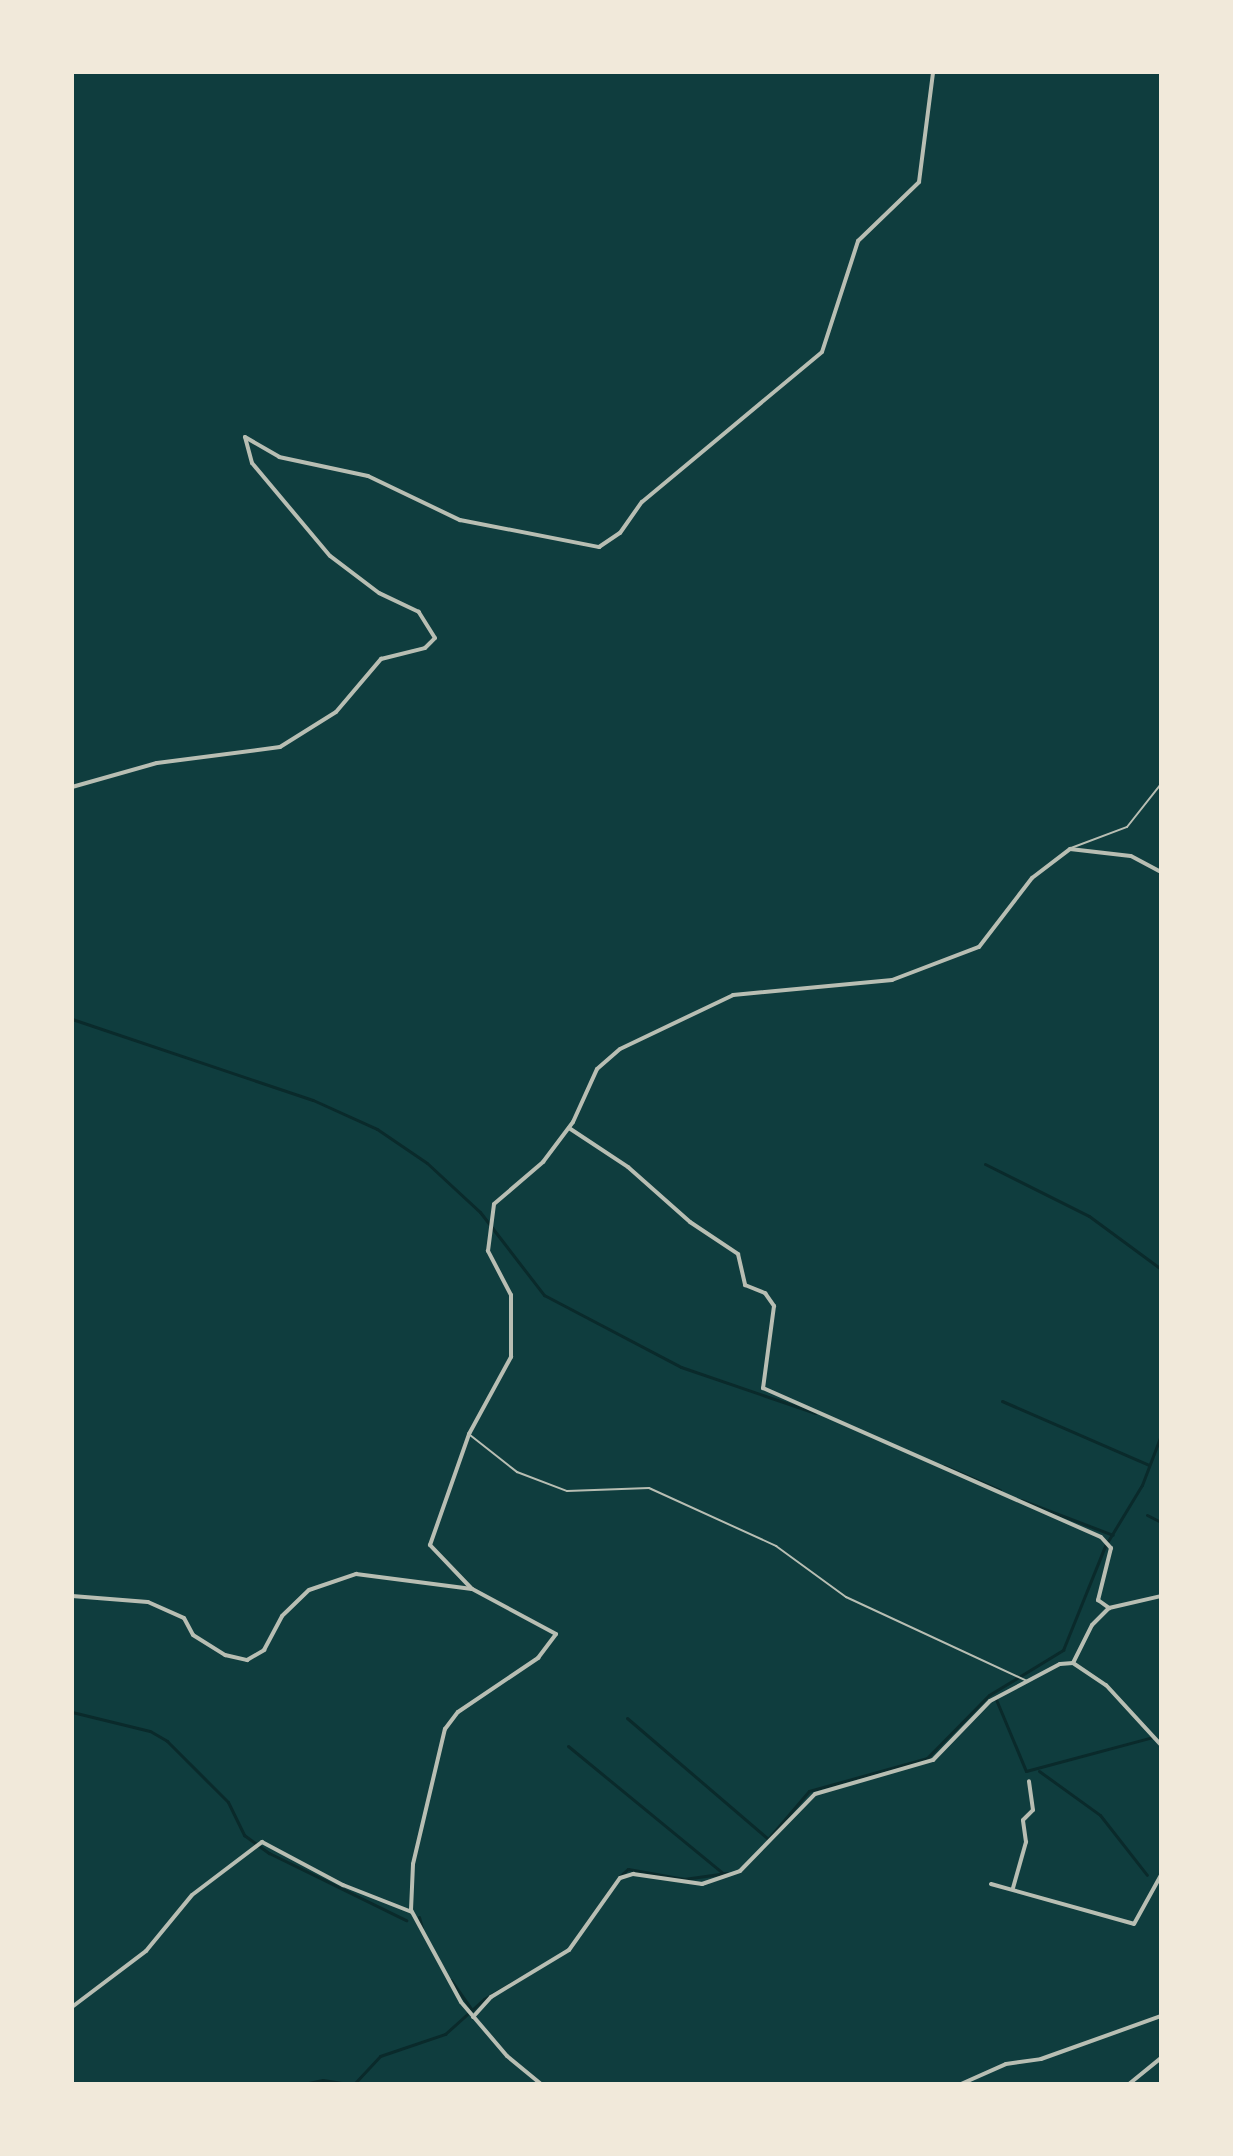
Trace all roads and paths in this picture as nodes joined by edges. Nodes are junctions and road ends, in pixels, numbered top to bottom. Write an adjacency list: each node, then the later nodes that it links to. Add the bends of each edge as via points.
1 (933, 72): 3 (street, via 919,182 858,241 822,352 642,502 620,533 599,547 460,520 368,476 279,457 245,437 252,463 330,556 379,593 419,612 435,638 425,648 381,659 336,712 280,747 157,763)
2 (1161, 784): 4 (lane, via 1127,827 1076,842)
3 (72, 787)
4 (1070, 849): 5 (street, via 1131,856); 6 (street, via 1032,878 979,947 892,980 733,995 620,1049 597,1069)
5 (1161, 872)
6 (569, 1128): 7 (street, via 543,1162 494,1204 488,1251 511,1295 515,1333 501,1380); 11 (street, via 738,1254 745,1285 765,1293 774,1306 763,1388 1101,1537 1111,1548 1098,1600)
7 (469, 1434): 8 (street, via 430,1545); 13 (lane, via 517,1472 555,1488 649,1488 776,1546 846,1597)
8 (472, 1589): 9 (street, via 356,1574 309,1590 282,1616 264,1650 247,1660 225,1655 193,1635 184,1618 148,1602); 19 (street, via 556,1634 538,1658 458,1712 445,1729 413,1864)
9 (72, 1596)
10 (1161, 1596): 11 (street)
11 (1109, 1608): 12 (street, via 1092,1625)
12 (1073, 1663): 13 (street); 14 (street, via 1106,1685)
13 (1027, 1681): 21 (street, via 990,1701 933,1760 815,1794 740,1871 702,1884 633,1874 620,1878 569,1950 491,1997)
14 (1161, 1745)
15 (1029, 1781): 18 (street, via 1033,1810 1023,1820 1026,1842)
16 (1161, 1875): 18 (street, via 1134,1924)
17 (991, 1884): 18 (street)
18 (1013, 1888)
19 (412, 1912): 20 (street, via 343,1885 262,1842 192,1895 146,1951); 21 (street)
20 (72, 2007)
21 (472, 2016): 24 (street)
22 (1161, 2016): 25 (street, via 1041,2059 1006,2064)
23 (1161, 2058): 26 (street)
24 (541, 2084)
25 (961, 2084)
26 (1129, 2084)

